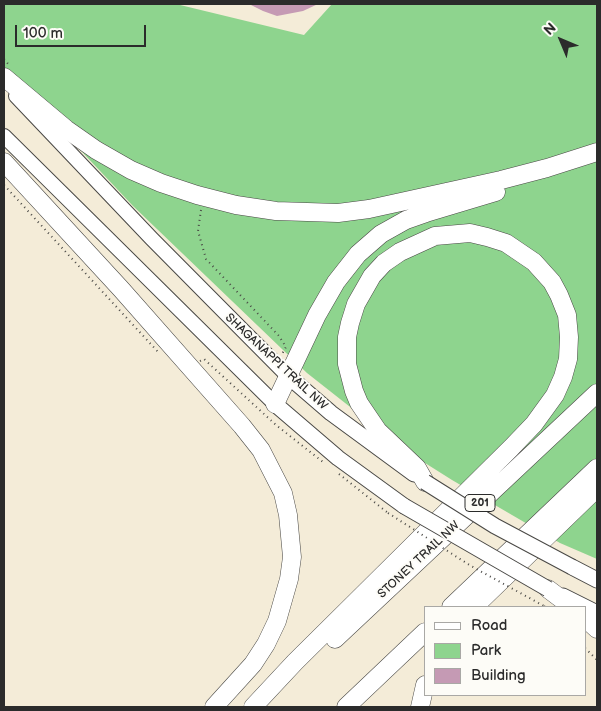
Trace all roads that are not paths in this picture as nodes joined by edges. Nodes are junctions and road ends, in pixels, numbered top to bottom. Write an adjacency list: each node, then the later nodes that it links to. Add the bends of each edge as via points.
1 (7, 71): 4 (highway, via 66,129 132,170 203,197 276,212 338,213 368,209 501,180)
2 (4, 83): 7 (main road, SHAGANAPPI TRAIL NW, via 152,240)
3 (4, 136): 9 (main road)
4 (597, 152)
5 (597, 156): 7 (highway, via 558,172 406,220 381,234 358,254 336,282)
6 (4, 162): 23 (highway, via 242,426 261,450 283,493 292,558 277,621 253,664)
7 (282, 370): 9 (highway); 11 (main road, SHAGANAPPI TRAIL NW, via 331,414)
8 (597, 392): 25 (highway, STONEY TRAIL NW / 201)
9 (269, 399): 14 (main road, bridge, via 338,458)
10 (597, 468): 15 (highway)
11 (425, 482): 13 (main road, SHAGANAPPI TRAIL NW, bridge, via 496,526); 24 (highway, via 417,468 378,431 359,404 347,364 347,337 356,304 372,276 384,263 435,236 470,233 506,243 534,262 560,295 567,315 569,344 568,359 555,395 511,448)
12 (597, 488): 16 (highway)
13 (597, 580)
14 (546, 601): 17 (main road); 18 (highway)
15 (452, 606)
16 (475, 606)
17 (567, 606)
18 (568, 606)
19 (586, 619): 20 (highway)
20 (597, 630)
21 (424, 633): 26 (highway)
22 (424, 689): 27 (highway)
23 (214, 707)
24 (253, 707)
25 (262, 707)
26 (346, 707)
27 (420, 707)

